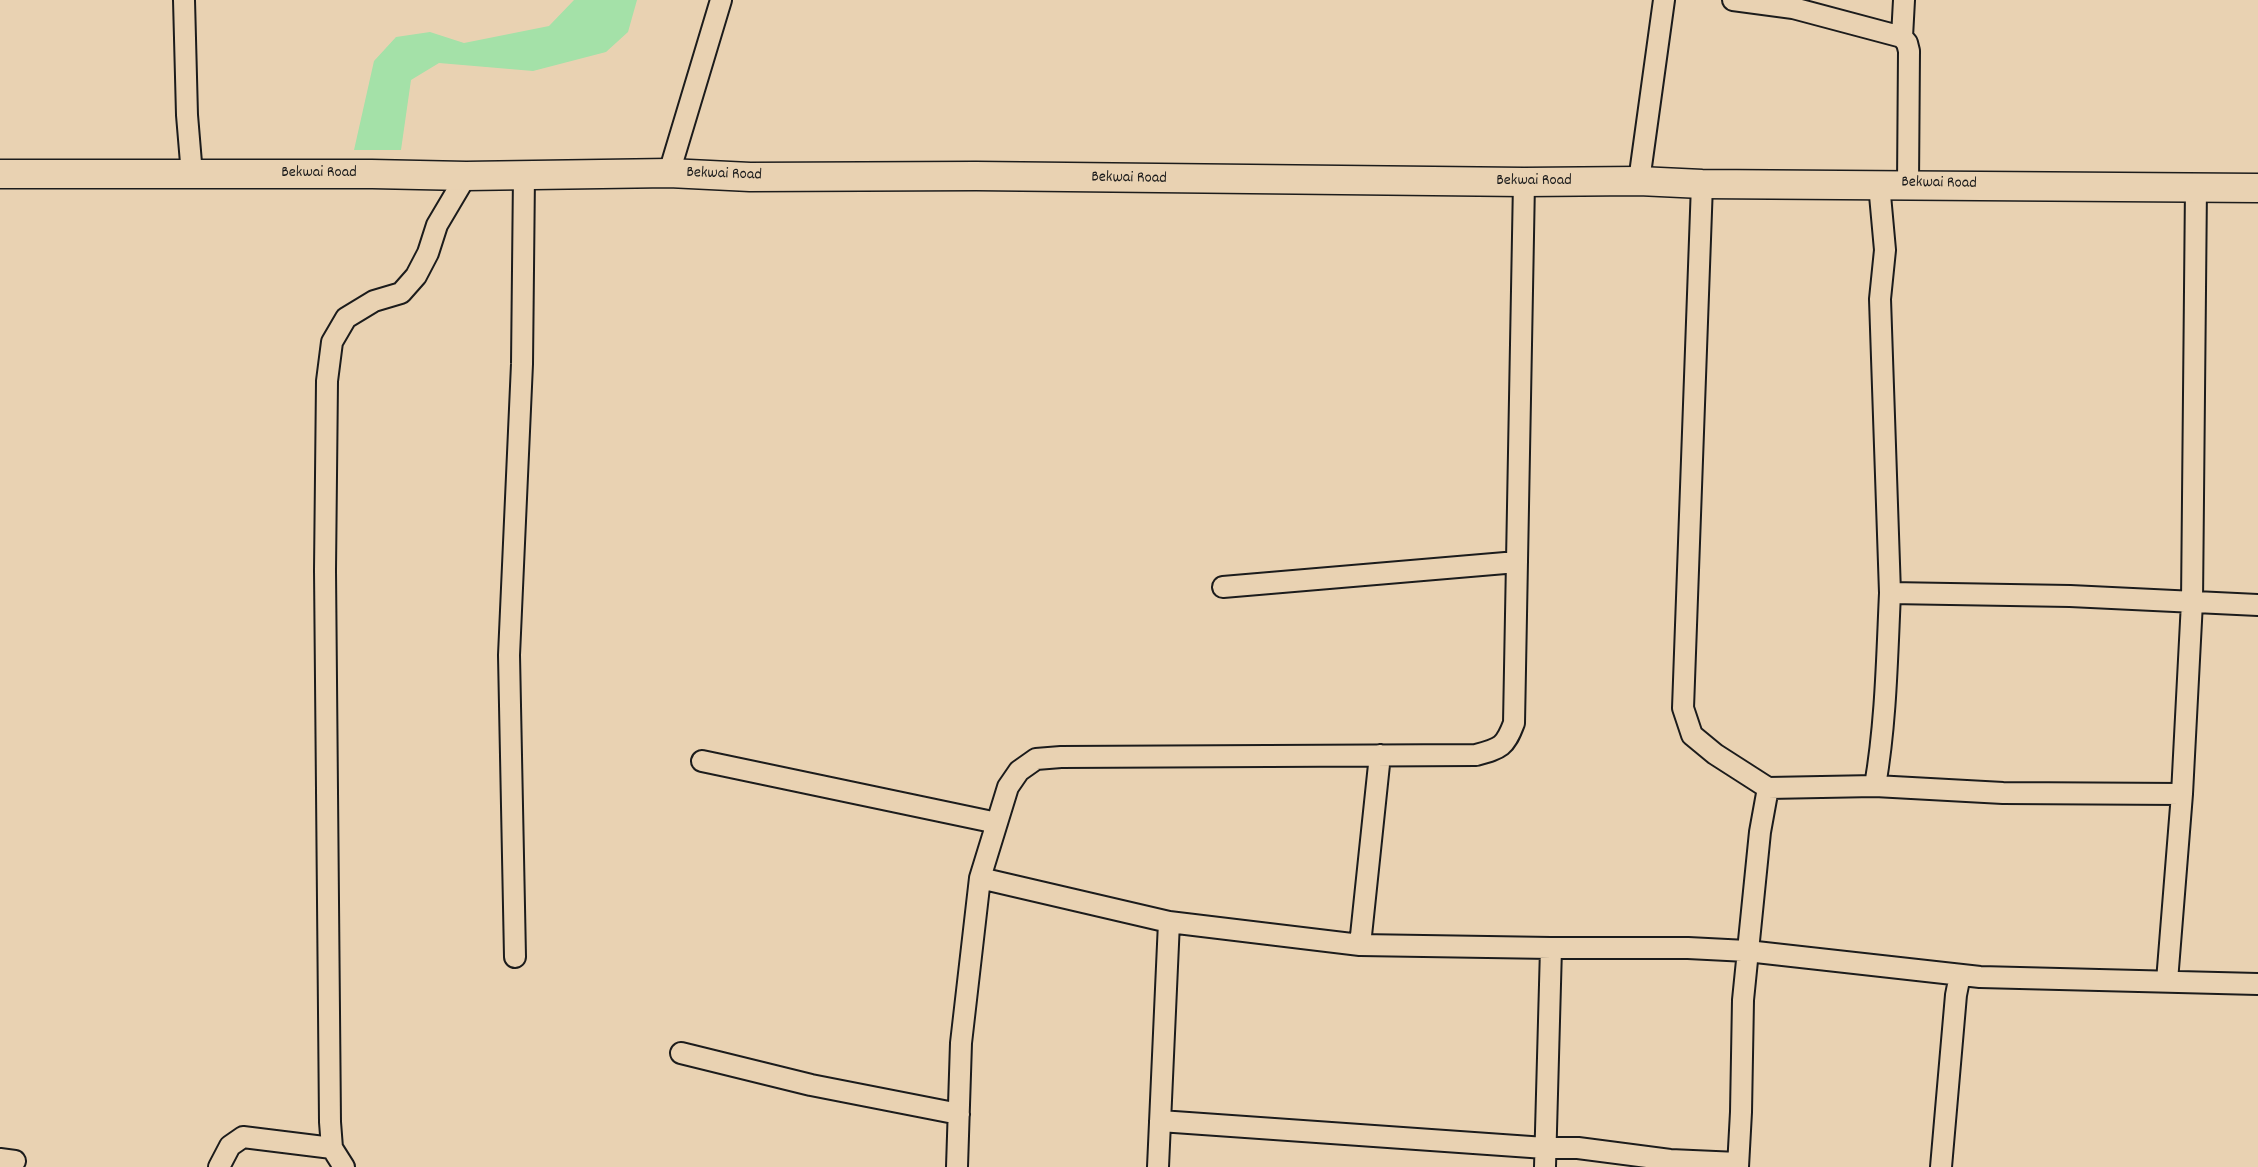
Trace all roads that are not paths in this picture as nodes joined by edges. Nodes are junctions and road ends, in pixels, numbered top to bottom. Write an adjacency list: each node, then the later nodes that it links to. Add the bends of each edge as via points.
1 (184, 0): 9 (street)
2 (722, 0): 7 (street)
3 (1664, 0): 12 (street)
4 (1733, 0): 6 (street, via 1793,8)
5 (1904, 0): 6 (street)
6 (1902, 37): 16 (street, via 1909,51)
7 (669, 173): 10 (highway, Bekwai Road); 13 (highway, Bekwai Road, via 759,177)
8 (0, 174): 9 (highway, Bekwai Road)
9 (192, 175): 11 (highway, Bekwai Road)
10 (524, 175): 11 (highway, Bekwai Road); 35 (street, via 522,364 509,655)
11 (466, 176): 42 (street, via 437,226 416,276 401,293 374,301 346,318 332,342 329,361 325,570)
12 (1639, 181): 13 (highway, Bekwai Road); 14 (highway, Bekwai Road)
13 (1524, 182): 19 (street)
14 (1702, 184): 15 (highway, Bekwai Road); 27 (street, via 1683,708 1692,735)
15 (1879, 184): 16 (highway, Bekwai Road); 21 (street, via 1885,250 1880,299)
16 (1908, 184): 17 (highway, Bekwai Road)
17 (2196, 186): 18 (highway, Bekwai Road); 22 (street)
18 (2258, 188)
19 (1516, 562): 20 (street); 24 (street, via 1514,723 1507,742 1476,755)
20 (1223, 587)
21 (1890, 593): 22 (street); 26 (street, via 1881,749)
22 (2192, 602): 23 (street); 28 (street)
23 (2258, 604)
24 (1380, 755): 29 (street, via 1036,759 1019,771 1008,787); 32 (street)
25 (702, 761): 29 (street)
26 (1875, 786): 27 (street); 28 (street, via 2003,793)
27 (1768, 788): 34 (street)
28 (2182, 794): 37 (street)
29 (997, 823): 30 (street)
30 (980, 878): 31 (street); 40 (street, via 961,1043)
31 (1169, 922): 32 (street); 41 (street)
32 (1360, 945): 33 (street)
33 (1551, 948): 34 (street); 43 (street)
34 (1747, 951): 36 (street); 44 (street)
35 (514, 957)
36 (1960, 975): 37 (street); 49 (street)
37 (2167, 981): 38 (street)
38 (2258, 984)
39 (681, 1053): 40 (street, via 810,1085)
40 (959, 1114): 47 (street)
41 (1160, 1121): 43 (street); 48 (street)
42 (332, 1148): 45 (street, via 243,1137 230,1146); 46 (street)
43 (1545, 1157): 44 (street, via 1578,1148)
44 (1738, 1165)
45 (219, 1167)
46 (344, 1167)
47 (957, 1167)
48 (1158, 1167)
49 (1941, 1167)

